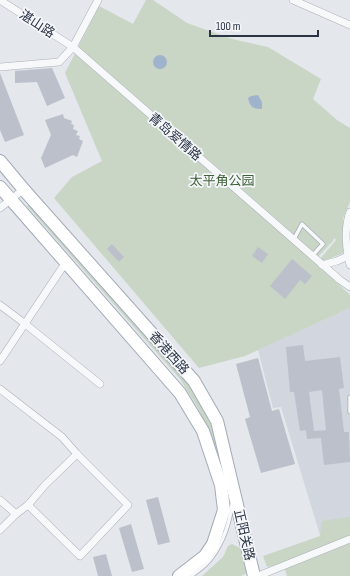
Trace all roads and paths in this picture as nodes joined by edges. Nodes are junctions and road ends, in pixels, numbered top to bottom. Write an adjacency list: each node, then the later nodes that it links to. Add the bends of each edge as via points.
1 (0, 0): 5 (street, 湛山路)
2 (98, 0): 5 (street)
3 (296, 1): 4 (street)
4 (350, 25)
5 (73, 47): 6 (street, via 59,62); 13 (street, 青岛爱情路)
6 (0, 67)
7 (0, 161): 9 (main road, 香港西路)
8 (0, 187): 10 (main road, 香港西路)
9 (24, 189): 10 (street); 28 (main road, 香港西路, via 194,381 217,421)
10 (11, 200): 11 (street); 16 (main road, 香港西路)
11 (0, 208)
12 (350, 212): 15 (street, via 346,221)
13 (294, 241): 14 (street, 青岛爱情路); 14 (lane, via 302,224 323,244)
14 (312, 256): 17 (street, 青岛爱情路)
15 (348, 256): 17 (street); 18 (street)
16 (66, 262): 21 (street); 34 (main road, 香港西路, via 180,393 203,431 221,485 224,510 213,544 205,556)
17 (322, 265): 19 (street, 青岛爱情路)
18 (350, 265)
19 (350, 287)
20 (0, 305): 21 (street)
21 (24, 323): 22 (street); 23 (street)
22 (0, 361)
23 (100, 384)
24 (0, 389): 27 (street, via 62,437)
25 (350, 397): 26 (lane)
26 (350, 412)
27 (77, 454): 30 (street); 30 (street, via 128,505 86,551 80,556)
28 (234, 494): 35 (lane, 香港西路, via 229,524 219,548 207,563); 36 (main road, 正阳关路)
29 (0, 500): 31 (street)
30 (28, 505): 31 (street)
31 (16, 514): 32 (street)
32 (0, 530)
33 (350, 539): 37 (street)
34 (179, 576)
35 (191, 576)
36 (254, 576)
37 (258, 576)

